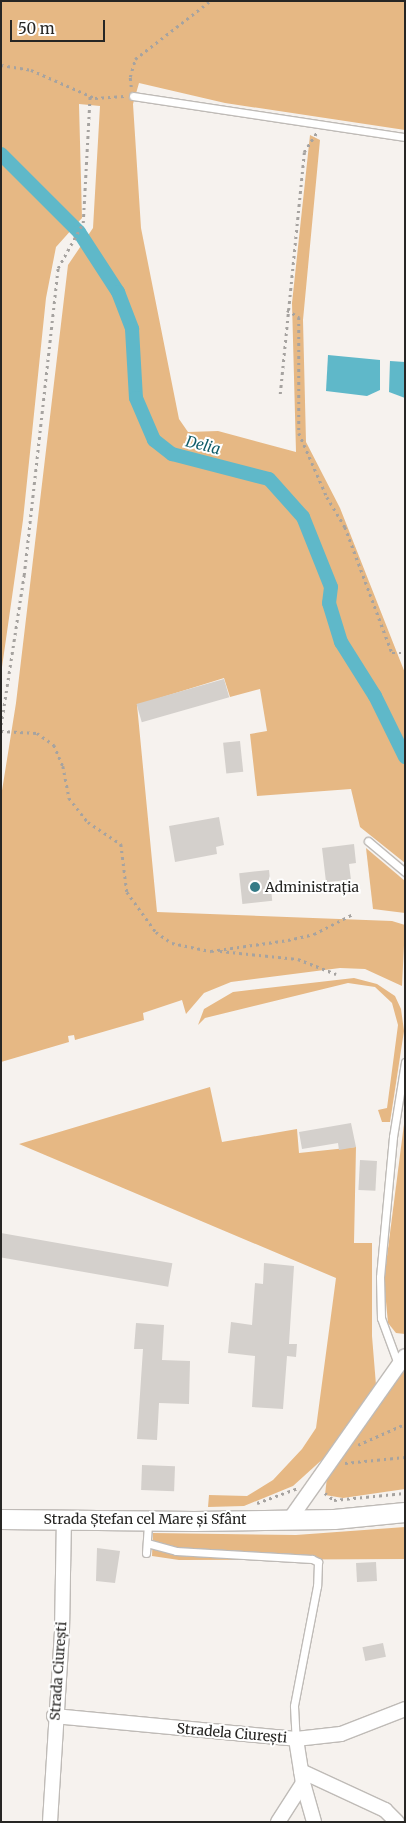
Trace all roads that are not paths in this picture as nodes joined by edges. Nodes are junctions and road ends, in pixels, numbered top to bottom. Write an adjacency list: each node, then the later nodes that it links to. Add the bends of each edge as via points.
1 (132, 96): 2 (lane)
2 (405, 137)
3 (368, 840): 4 (lane)
4 (405, 872)
5 (405, 1062): 6 (lane, via 393,1136 380,1277 381,1318)
6 (401, 1360): 8 (street)
7 (405, 1512): 8 (main road, Strada Ștefan cel Mare și Sfânt, via 334,1519)
8 (290, 1518): 11 (main road, Strada Ștefan cel Mare și Sfânt)
9 (1, 1519): 10 (main road, Strada Ștefan cel Mare și Sfânt)
10 (64, 1520): 11 (main road, Strada Ștefan cel Mare și Sfânt); 15 (street, Strada Ciurești, via 62,1631)
11 (148, 1520): 12 (lane)
12 (147, 1543): 13 (lane); 16 (lane, Strada Ștefan cel Mare și Sfânt, via 176,1551 312,1559 319,1567 294,1706)
13 (146, 1553)
14 (405, 1709): 16 (street, Stradela Ciurești, via 341,1734)
15 (54, 1716): 16 (street, Stradela Ciurești); 18 (street, Strada Ciurești)
16 (296, 1739): 17 (street)
17 (302, 1777): 19 (street); 20 (street); 21 (street, via 384,1810)
18 (50, 1822)
19 (278, 1822)
20 (314, 1822)
21 (397, 1822)

